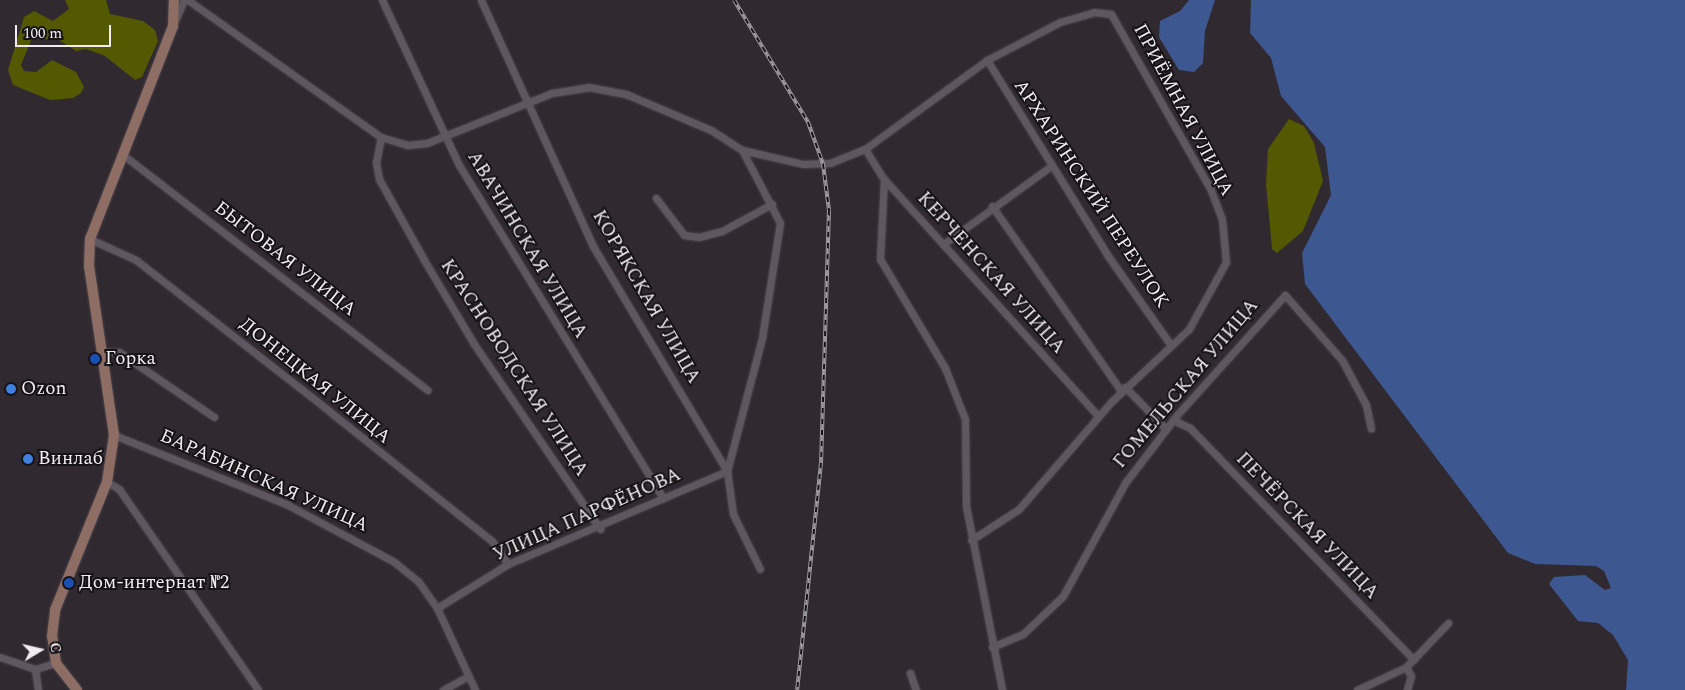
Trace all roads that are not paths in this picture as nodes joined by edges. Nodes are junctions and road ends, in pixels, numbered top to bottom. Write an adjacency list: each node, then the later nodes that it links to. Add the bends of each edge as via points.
1 (174, 0): 6 (street)
2 (184, 0): 6 (street)
3 (188, 0): 9 (street)
4 (382, 0): 10 (street, АВАЧИНСКАЯ УЛИЦА)
5 (481, 0): 8 (street, КОРЯКСКАЯ УЛИЦА)
6 (173, 26): 13 (street)
7 (987, 60): 11 (street); 14 (street, АРХАРИНСКИЙ ПЕРЕУЛОК); 21 (street, ПРИЁМНАЯ УЛИЦА, via 1060,22 1104,11 1114,16 1210,188 1224,228 1226,262 1199,315)
8 (529, 101): 10 (street); 12 (street, via 571,88 606,89 711,130); 31 (street, КОРЯКСКАЯ УЛИЦА, via 593,246)
9 (380, 137): 10 (street, via 408,145); 34 (street, КРАСНОВОДСКАЯ УЛИЦА, via 376,162 379,178 424,260 474,344)
10 (444, 137): 33 (street, АВАЧИНСКАЯ УЛИЦА)
11 (865, 149): 12 (street, via 814,165); 15 (street, КЕРЧЕНСКАЯ УЛИЦА)
12 (742, 150): 17 (street)
13 (122, 154): 19 (street); 24 (street, БЫТОВАЯ УЛИЦА)
14 (1051, 166): 18 (street); 21 (street, АРХАРИНСКИЙ ПЕРЕУЛОК)
15 (884, 179): 20 (street, КЕРЧЕНСКАЯ УЛИЦА); 35 (street, via 880,259 945,368 965,419 965,497)
16 (656, 198): 17 (street, via 684,235 699,237 722,231)
17 (772, 204): 31 (street, via 780,223 771,295)
18 (992, 206): 20 (street); 23 (street)
19 (90, 240): 22 (street, via 89,266); 36 (street, ДОНЕЦКАЯ УЛИЦА, via 136,260 492,541)
20 (945, 243): 25 (street, КЕРЧЕНСКАЯ УЛИЦА)
21 (1170, 344): 23 (street)
22 (102, 352): 26 (street, via 127,357); 30 (street)
23 (1123, 389): 25 (street); 29 (street)
24 (426, 390)
25 (1098, 416): 35 (street, via 1019,509)
26 (214, 417)
27 (1173, 420): 28 (street, ГОМЕЛЬСКАЯ УЛИЦА, via 1278,300 1289,295 1342,360 1366,404); 29 (street, ГОМЕЛЬСКАЯ УЛИЦА); 42 (street, ПЕЧЁРСКАЯ УЛИЦА, via 1190,428)
28 (1371, 428)
29 (1166, 429): 40 (street, ГОМЕЛЬСКАЯ УЛИЦА, via 1125,483 1063,596 1023,634)
30 (114, 435): 32 (street); 38 (street, БАРАБИНСКАЯ УЛИЦА, via 288,505 377,550 418,580)
31 (727, 471): 33 (street, УЛИЦА ПАРФЁНОВА); 37 (street, via 733,514)
32 (107, 482): 43 (street, via 55,610 52,636); 50 (street, via 130,504)
33 (663, 498): 34 (street, УЛИЦА ПАРФЁНОВА)
34 (600, 528): 36 (street, УЛИЦА ПАРФЁНОВА)
35 (971, 540): 40 (street)
36 (508, 564): 38 (street, УЛИЦА ПАРФЁНОВА)
37 (760, 569)
38 (437, 608): 47 (street, БАРАБИНСКАЯ УЛИЦА)
39 (1448, 623): 42 (street)
40 (992, 647): 54 (street)
41 (0, 657): 45 (street)
42 (1414, 660): 44 (street)
43 (56, 663): 45 (street); 49 (street)
44 (1406, 667): 55 (street); 56 (street, via 1411,676)
45 (35, 670): 48 (street)
46 (910, 673): 53 (street)
47 (468, 676): 51 (street); 52 (street, БАРАБИНСКАЯ УЛИЦА)
48 (38, 690)
49 (77, 690)
50 (258, 690)
51 (443, 690)
52 (475, 690)
53 (916, 690)
54 (1002, 690)
55 (1357, 690)
56 (1407, 690)

